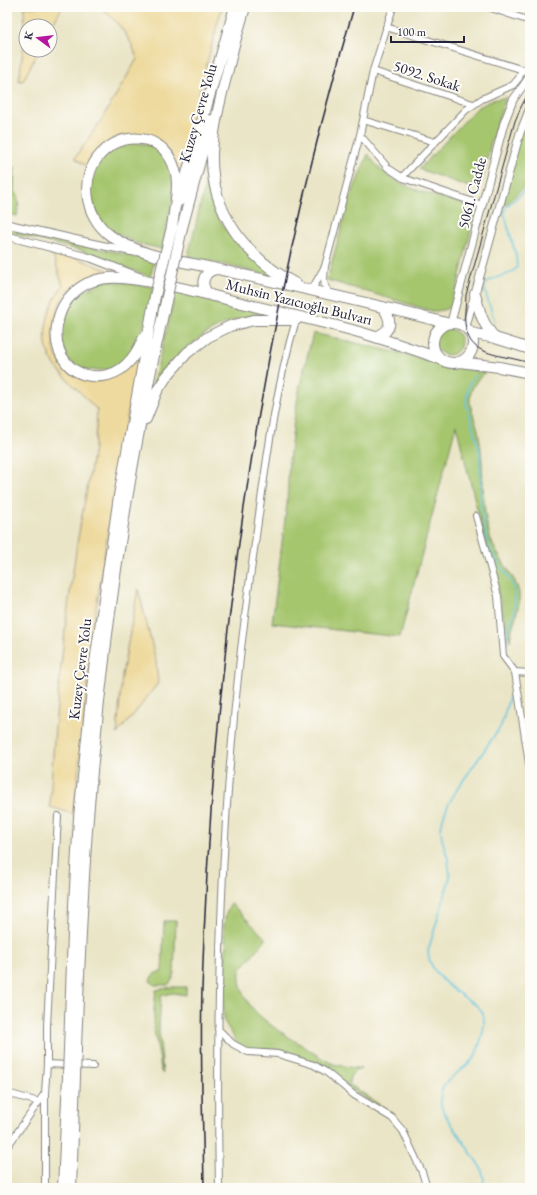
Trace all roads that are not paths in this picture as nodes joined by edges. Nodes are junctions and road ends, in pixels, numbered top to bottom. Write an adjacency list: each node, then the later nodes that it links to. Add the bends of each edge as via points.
1 (235, 7): 22 (highway, Kuzey Çevre Yolu)
2 (245, 7): 9 (highway, Kuzey Çevre Yolu)
3 (392, 7): 8 (street)
4 (488, 7): 6 (street)
5 (515, 7): 6 (street)
6 (508, 14): 7 (street)
7 (530, 21)
8 (386, 27): 10 (street); 11 (street)
9 (235, 40): 22 (highway, Kuzey Çevre Yolu); 28 (highway, via 214,138 213,169 217,194 232,228 247,248 281,275)
10 (522, 69): 12 (street); 14 (street, via 513,85)
11 (373, 72): 14 (street, 5092. Sokak); 16 (street)
12 (530, 72)
13 (530, 76): 20 (street, 5061. Cadde, via 506,115)
14 (473, 104): 18 (street)
15 (530, 108): 29 (street, 5061. Cadde, via 520,133)
16 (363, 120): 17 (street); 18 (street)
17 (360, 135): 19 (street, via 388,168); 25 (street)
18 (435, 142): 19 (street)
19 (402, 177): 20 (street)
20 (482, 205): 36 (street, 5061. Cadde)
21 (7, 224): 24 (street)
22 (177, 227): 24 (highway, Muhsin Yazıcıoğlu Bulvarı, via 177,180 175,169 164,151 156,144 138,138 119,141 104,151 92,167 89,176 87,196 90,211 98,224 111,236); 30 (highway, bridge); 44 (highway, Kuzey Çevre Yolu, bridge, via 166,301 149,374)
23 (7, 236): 27 (street, via 90,258)
24 (152, 255): 26 (highway, Muhsin Yazıcıoğlu Bulvarı)
25 (324, 266): 28 (street); 32 (street, via 326,289)
26 (217, 269): 28 (highway, Muhsin Yazıcıoğlu Bulvarı); 31 (highway, via 208,272 203,279 205,290)
27 (149, 281): 30 (highway, Muhsin Yazıcıoğlu Bulvarı, via 102,278 79,287 70,295 57,328 59,351 65,362 83,374 94,376 117,372 128,364 146,332); 31 (highway, Muhsin Yazıcıoğlu Bulvarı)
28 (311, 291): 32 (highway, Muhsin Yazıcıoğlu Bulvarı)
29 (475, 294): 37 (street, 5061. Cadde); 39 (highway, via 482,320)
30 (155, 296): 51 (highway, Kuzey Çevre Yolu, via 118,496 93,677 74,905)
31 (212, 296): 35 (highway, Muhsin Yazıcıoğlu Bulvarı)
32 (333, 296): 33 (highway, Muhsin Yazıcıoğlu Bulvarı)
33 (383, 307): 36 (highway, Muhsin Yazıcıoğlu Bulvarı); 38 (highway, via 390,325 386,332)
34 (296, 320): 35 (highway); 44 (highway, via 254,320 230,326 208,337 177,364 157,391 150,409); 50 (street, via 284,364 268,452 238,663 224,840)
35 (310, 320): 38 (highway, Muhsin Yazıcıoğlu Bulvarı)
36 (449, 323): 37 (highway, via 456,322); 41 (highway, via 437,331 433,342)
37 (468, 330): 39 (highway); 42 (highway, via 474,343 471,352)
38 (376, 337): 41 (highway, Muhsin Yazıcıoğlu Bulvarı)
39 (495, 338): 40 (highway)
40 (530, 349)
41 (441, 359): 42 (highway, via 452,363)
42 (460, 362): 43 (highway)
43 (530, 373)
44 (124, 515): 51 (highway, Kuzey Çevre Yolu, via 110,606 93,758)
45 (476, 516): 46 (street, via 498,596 503,656)
46 (515, 672): 47 (street); 48 (street)
47 (530, 673)
48 (530, 770)
49 (58, 816): 52 (street)
50 (218, 1029): 62 (street); 63 (street, via 233,1044 248,1052 278,1054 314,1065 354,1095 392,1118 404,1131 422,1172)
51 (73, 1048): 54 (highway, bridge)
52 (47, 1064): 53 (street); 56 (street)
53 (93, 1066)
54 (71, 1076): 60 (highway); 61 (highway)
55 (7, 1093): 57 (street)
56 (45, 1093): 57 (street); 59 (street)
57 (39, 1102): 58 (street)
58 (7, 1147)
59 (45, 1188)
60 (63, 1188)
61 (71, 1188)
62 (219, 1188)
63 (426, 1188)

